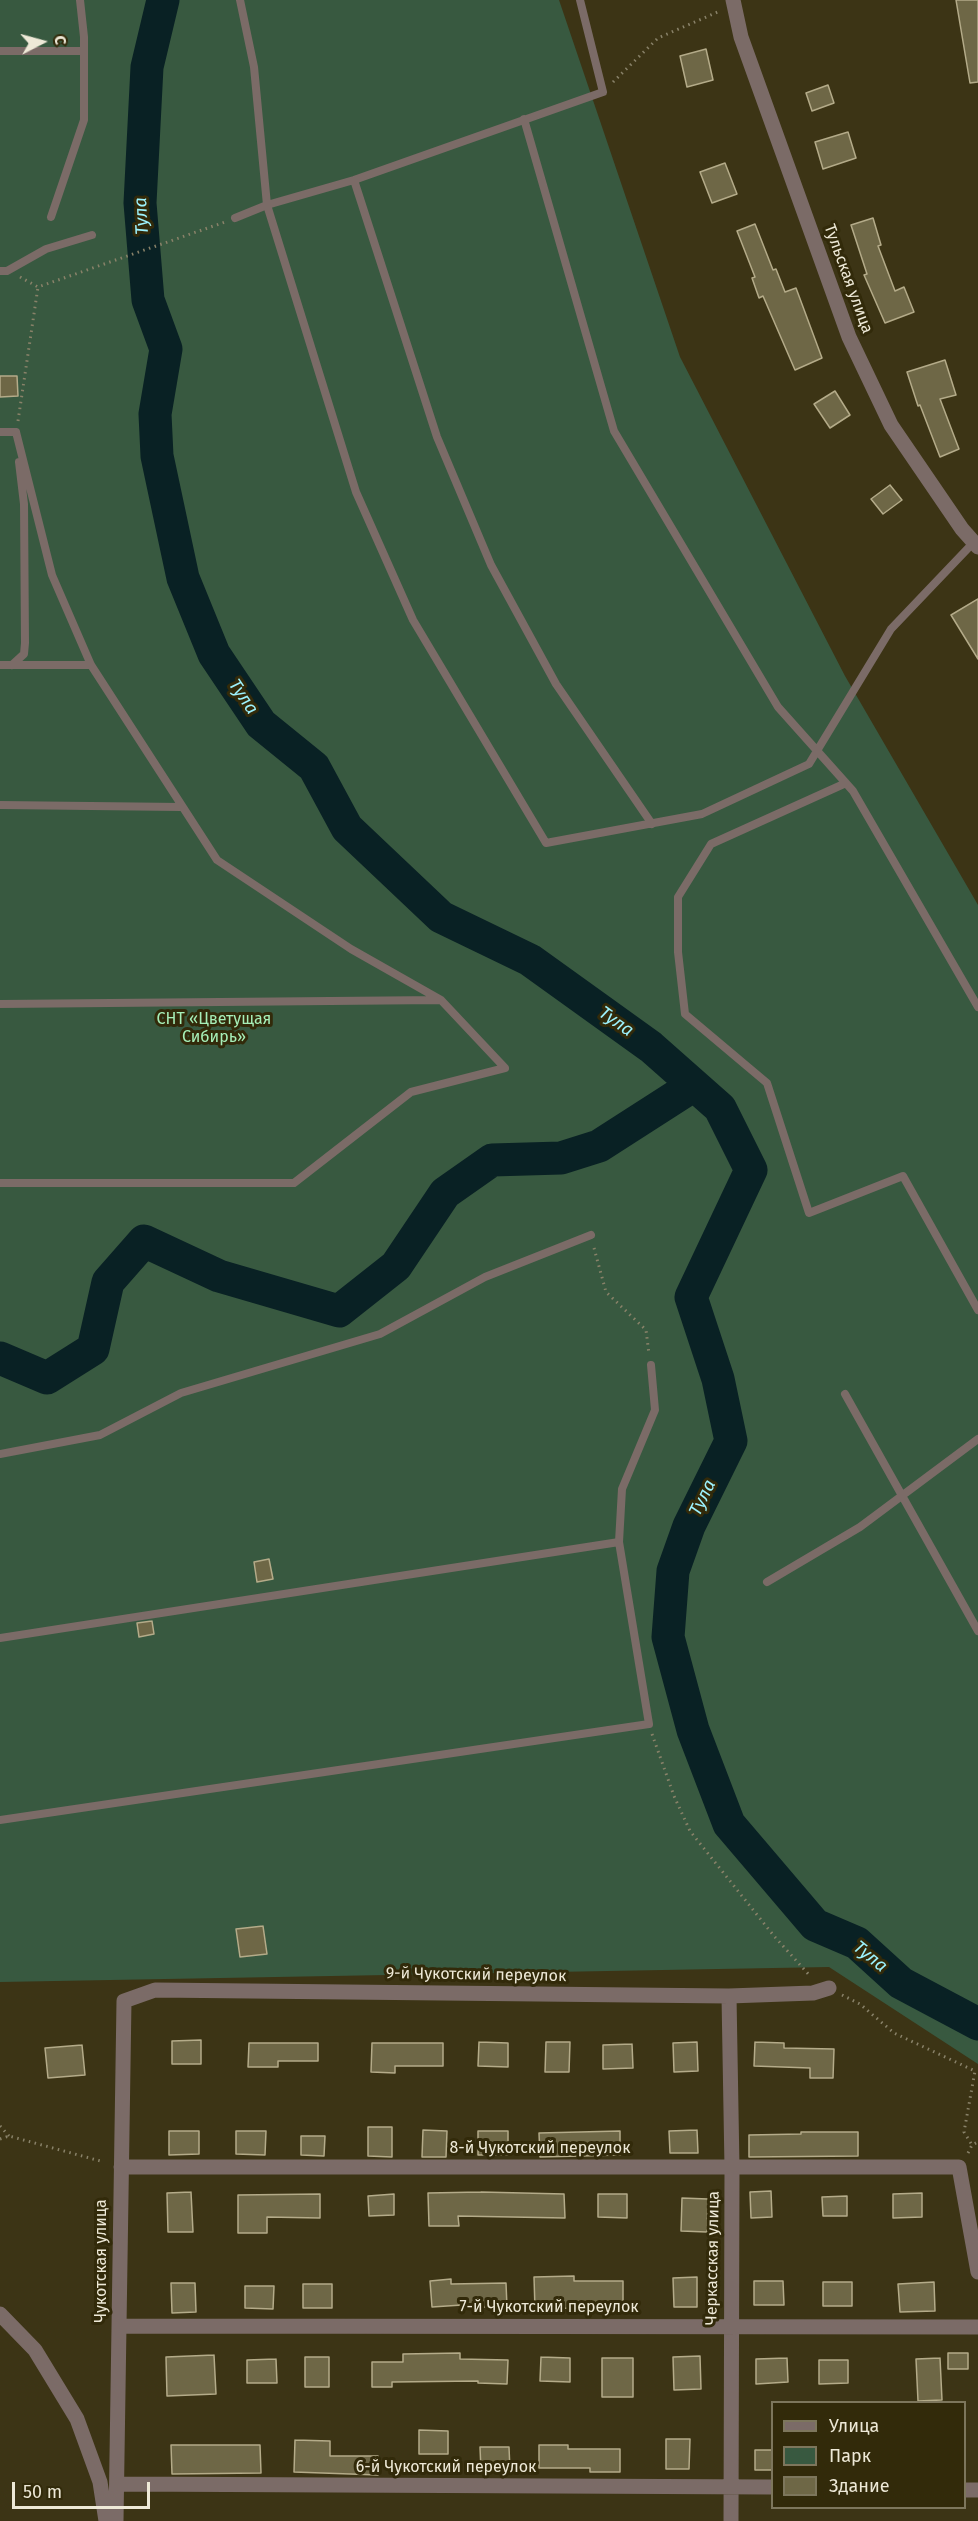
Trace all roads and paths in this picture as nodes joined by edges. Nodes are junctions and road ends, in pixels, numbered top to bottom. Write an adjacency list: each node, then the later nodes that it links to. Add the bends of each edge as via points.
1 (80, 0): 6 (lane)
2 (240, 0): 10 (lane, via 254,67)
3 (580, 0): 7 (lane)
4 (734, 3): 7 (path, via 658,38); 17 (street, Тульская улица, via 741,37 849,337 891,426)
5 (0, 51): 6 (lane)
6 (82, 51): 11 (lane, via 84,120)
7 (603, 92): 8 (lane)
8 (524, 119): 9 (lane); 21 (lane, via 614,431 778,707)
9 (354, 180): 10 (lane); 25 (lane, via 437,437 491,565 556,684)
10 (267, 205): 12 (lane); 25 (lane, via 356,492 413,620 546,843)
11 (51, 217)
12 (235, 218): 16 (path, via 38,287)
13 (92, 235): 14 (lane, via 46,249 7,271)
14 (0, 271)
15 (0, 432): 16 (lane)
16 (16, 432): 18 (lane, via 52,575); 20 (lane, via 24,504 25,643 24,654)
17 (976, 544): 21 (lane, via 891,629)
18 (91, 664): 20 (lane); 24 (lane)
19 (0, 665): 20 (lane)
20 (12, 665)
21 (817, 750): 22 (lane); 25 (lane, via 809,764 702,814)
22 (846, 783): 28 (lane); 31 (lane, via 711,844 678,897 678,952 685,1014 767,1083 809,1212 903,1176)
23 (0, 805): 24 (lane)
24 (181, 807): 26 (lane, via 217,860 351,949)
25 (652, 824)
26 (441, 1000): 27 (lane); 29 (lane, via 504,1068 411,1092 294,1184)
27 (0, 1004)
28 (978, 1007)
29 (0, 1183)
30 (591, 1235): 32 (path, via 606,1292 646,1330); 35 (lane, via 485,1276 380,1334 181,1393 100,1435)
31 (978, 1310)
32 (651, 1365): 37 (lane, via 655,1410 622,1489)
33 (844, 1394): 36 (lane)
34 (978, 1439): 36 (lane)
35 (0, 1454)
36 (901, 1497): 38 (lane, via 860,1527); 39 (lane)
37 (619, 1542): 40 (lane); 41 (lane)
38 (767, 1582)
39 (978, 1631)
40 (0, 1638)
41 (649, 1724): 42 (lane); 43 (path, via 690,1831 794,1959 817,1983)
42 (0, 1820)
43 (829, 1988): 44 (street, 9-й Чукотский переулок, via 813,1994); 49 (path, via 860,2004 894,2033 975,2071 964,2132)
44 (729, 1996): 45 (street, 9-й Чукотский переулок, via 155,1990); 51 (street, Черкасская улица)
45 (123, 2001): 50 (street, Чукотская улица)
46 (0, 2126): 47 (path)
47 (9, 2136): 48 (path); 50 (path)
48 (0, 2139)
49 (972, 2145)
50 (121, 2167): 51 (street, 8-й Чукотский переулок); 54 (street, Чукотская улица)
51 (732, 2168): 52 (street, 8-й Чукотский переулок, via 959,2167); 55 (street, Черкасская улица)
52 (978, 2272)
53 (0, 2314): 60 (street, via 35,2350 77,2419 100,2482)
54 (120, 2326): 55 (street, 7-й Чукотский переулок); 57 (street, Чукотская улица)
55 (730, 2326): 56 (street, 7-й Чукотский переулок); 58 (street, Черкасская улица)
56 (978, 2326)
57 (118, 2484): 58 (street, 6-й Чукотский переулок); 61 (street, Чукотская улица)
58 (731, 2487): 59 (street, 6-й Чукотский переулок); 62 (street, Черкасская улица)
59 (771, 2487)
60 (106, 2521)
61 (117, 2521)
62 (731, 2521)

